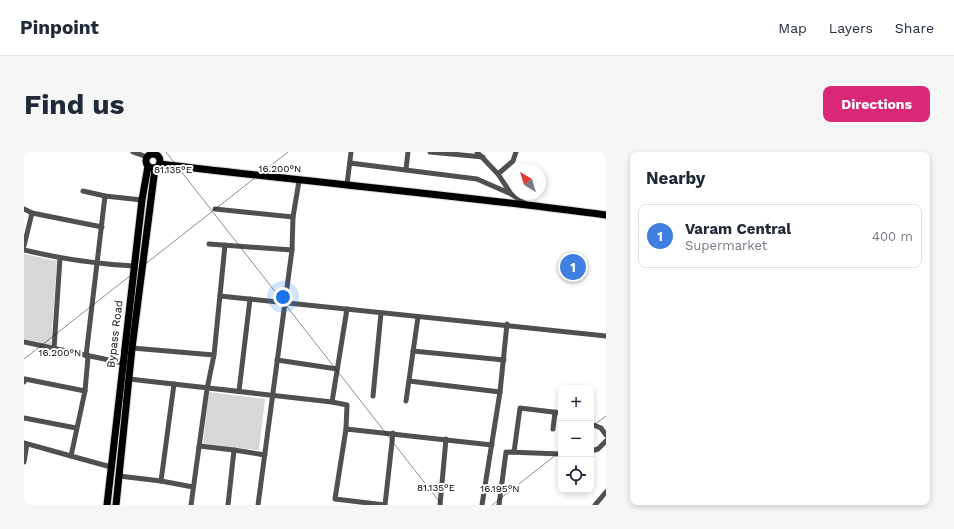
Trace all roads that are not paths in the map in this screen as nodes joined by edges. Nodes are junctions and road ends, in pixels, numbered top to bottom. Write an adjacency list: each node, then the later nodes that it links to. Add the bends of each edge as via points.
1 (133, 152): 7 (street)
2 (351, 152): 10 (street)
3 (408, 152): 13 (street)
4 (430, 152): 9 (street)
5 (478, 152): 9 (street)
6 (516, 152): 14 (street, via 513,161)
7 (149, 154): 8 (main road); 11 (main road, Bypass Road)
8 (159, 154): 12 (main road, Bypass Road)
9 (483, 157): 14 (street)
10 (350, 163): 13 (street); 16 (street)
11 (148, 166): 12 (main road); 21 (main road, Bypass Road)
12 (158, 166): 15 (main road); 47 (main road, Bypass Road)
13 (406, 169): 19 (street, via 482,180)
14 (498, 174): 18 (street)
15 (299, 181): 16 (main road); 28 (street)
16 (347, 185): 23 (main road)
17 (83, 191): 20 (street)
18 (510, 192)
19 (510, 194)
20 (105, 196): 21 (street); 29 (street)
21 (142, 200): 37 (main road, Bypass Road)
22 (520, 200): 23 (street)
23 (526, 204): 27 (main road)
24 (24, 209): 26 (street)
25 (215, 209): 28 (street)
26 (32, 213): 29 (street); 32 (street)
27 (606, 215)
28 (293, 217): 34 (street)
29 (102, 227): 36 (street)
30 (209, 244): 31 (street)
31 (225, 245): 34 (street); 38 (street)
32 (24, 246)
33 (24, 250): 35 (street)
34 (292, 250): 40 (street)
35 (60, 258): 36 (street); 48 (street)
36 (97, 264): 37 (street); 51 (street)
37 (134, 266): 54 (main road, Bypass Road)
38 (220, 296): 39 (street); 50 (street)
39 (250, 300): 40 (street); 62 (street)
40 (285, 302): 41 (street); 52 (street)
41 (347, 309): 42 (street); 55 (street)
42 (381, 313): 43 (street); 65 (street)
43 (418, 317): 44 (street); 49 (street)
44 (507, 324): 45 (street); 53 (street)
45 (606, 336)
46 (24, 342): 48 (street)
47 (132, 348): 50 (street); 56 (main road, Bypass Road)
48 (54, 349): 51 (street)
49 (413, 351): 53 (street); 58 (street)
50 (214, 355): 60 (street)
51 (87, 356): 54 (street); 61 (street)
52 (277, 360): 55 (street); 64 (street)
53 (504, 360): 63 (street)
54 (123, 363): 89 (main road, Bypass Road)
55 (337, 369): 67 (street)
56 (129, 379): 59 (street); 90 (main road, Bypass Road)
57 (24, 380): 61 (street)
58 (409, 381): 63 (street); 66 (street)
59 (174, 384): 60 (street); 91 (street)
60 (207, 388): 62 (street); 81 (street)
61 (85, 391): 72 (street)
62 (239, 391): 64 (street)
63 (500, 392): 80 (street)
64 (272, 395): 67 (street); 86 (street)
65 (374, 396)
66 (406, 401)
67 (332, 402): 73 (street, via 347,405)
68 (555, 412): 69 (street); 74 (street); 84 (street, via 520,408)
69 (558, 412)
70 (24, 418): 72 (street)
71 (594, 425): 76 (street)
72 (76, 428): 87 (street)
73 (346, 429): 75 (street); 99 (street, via 335,499)
74 (553, 429)
75 (393, 433): 77 (street); 99 (street)
76 (606, 435)
77 (446, 439): 80 (street); 100 (street)
78 (606, 441): 83 (street)
79 (25, 444): 87 (street); 88 (street)
80 (492, 445): 101 (street)
81 (199, 446): 82 (street); 92 (street)
82 (234, 450): 86 (street); 97 (street)
83 (594, 450)
84 (514, 452): 85 (street); 102 (street, via 506,452)
85 (558, 454)
86 (265, 455): 98 (street)
87 (71, 456): 89 (street)
88 (24, 462)
89 (110, 467): 94 (main road, Bypass Road)
90 (119, 476): 91 (street); 95 (main road, Bypass Road)
91 (161, 481): 92 (street)
92 (193, 487): 96 (street)
93 (606, 492): 103 (street)
94 (107, 505)
95 (116, 505)
96 (191, 505)
97 (228, 505)
98 (258, 505)
99 (385, 505)
100 (440, 505)
101 (482, 505)
102 (499, 505)
103 (595, 505)

